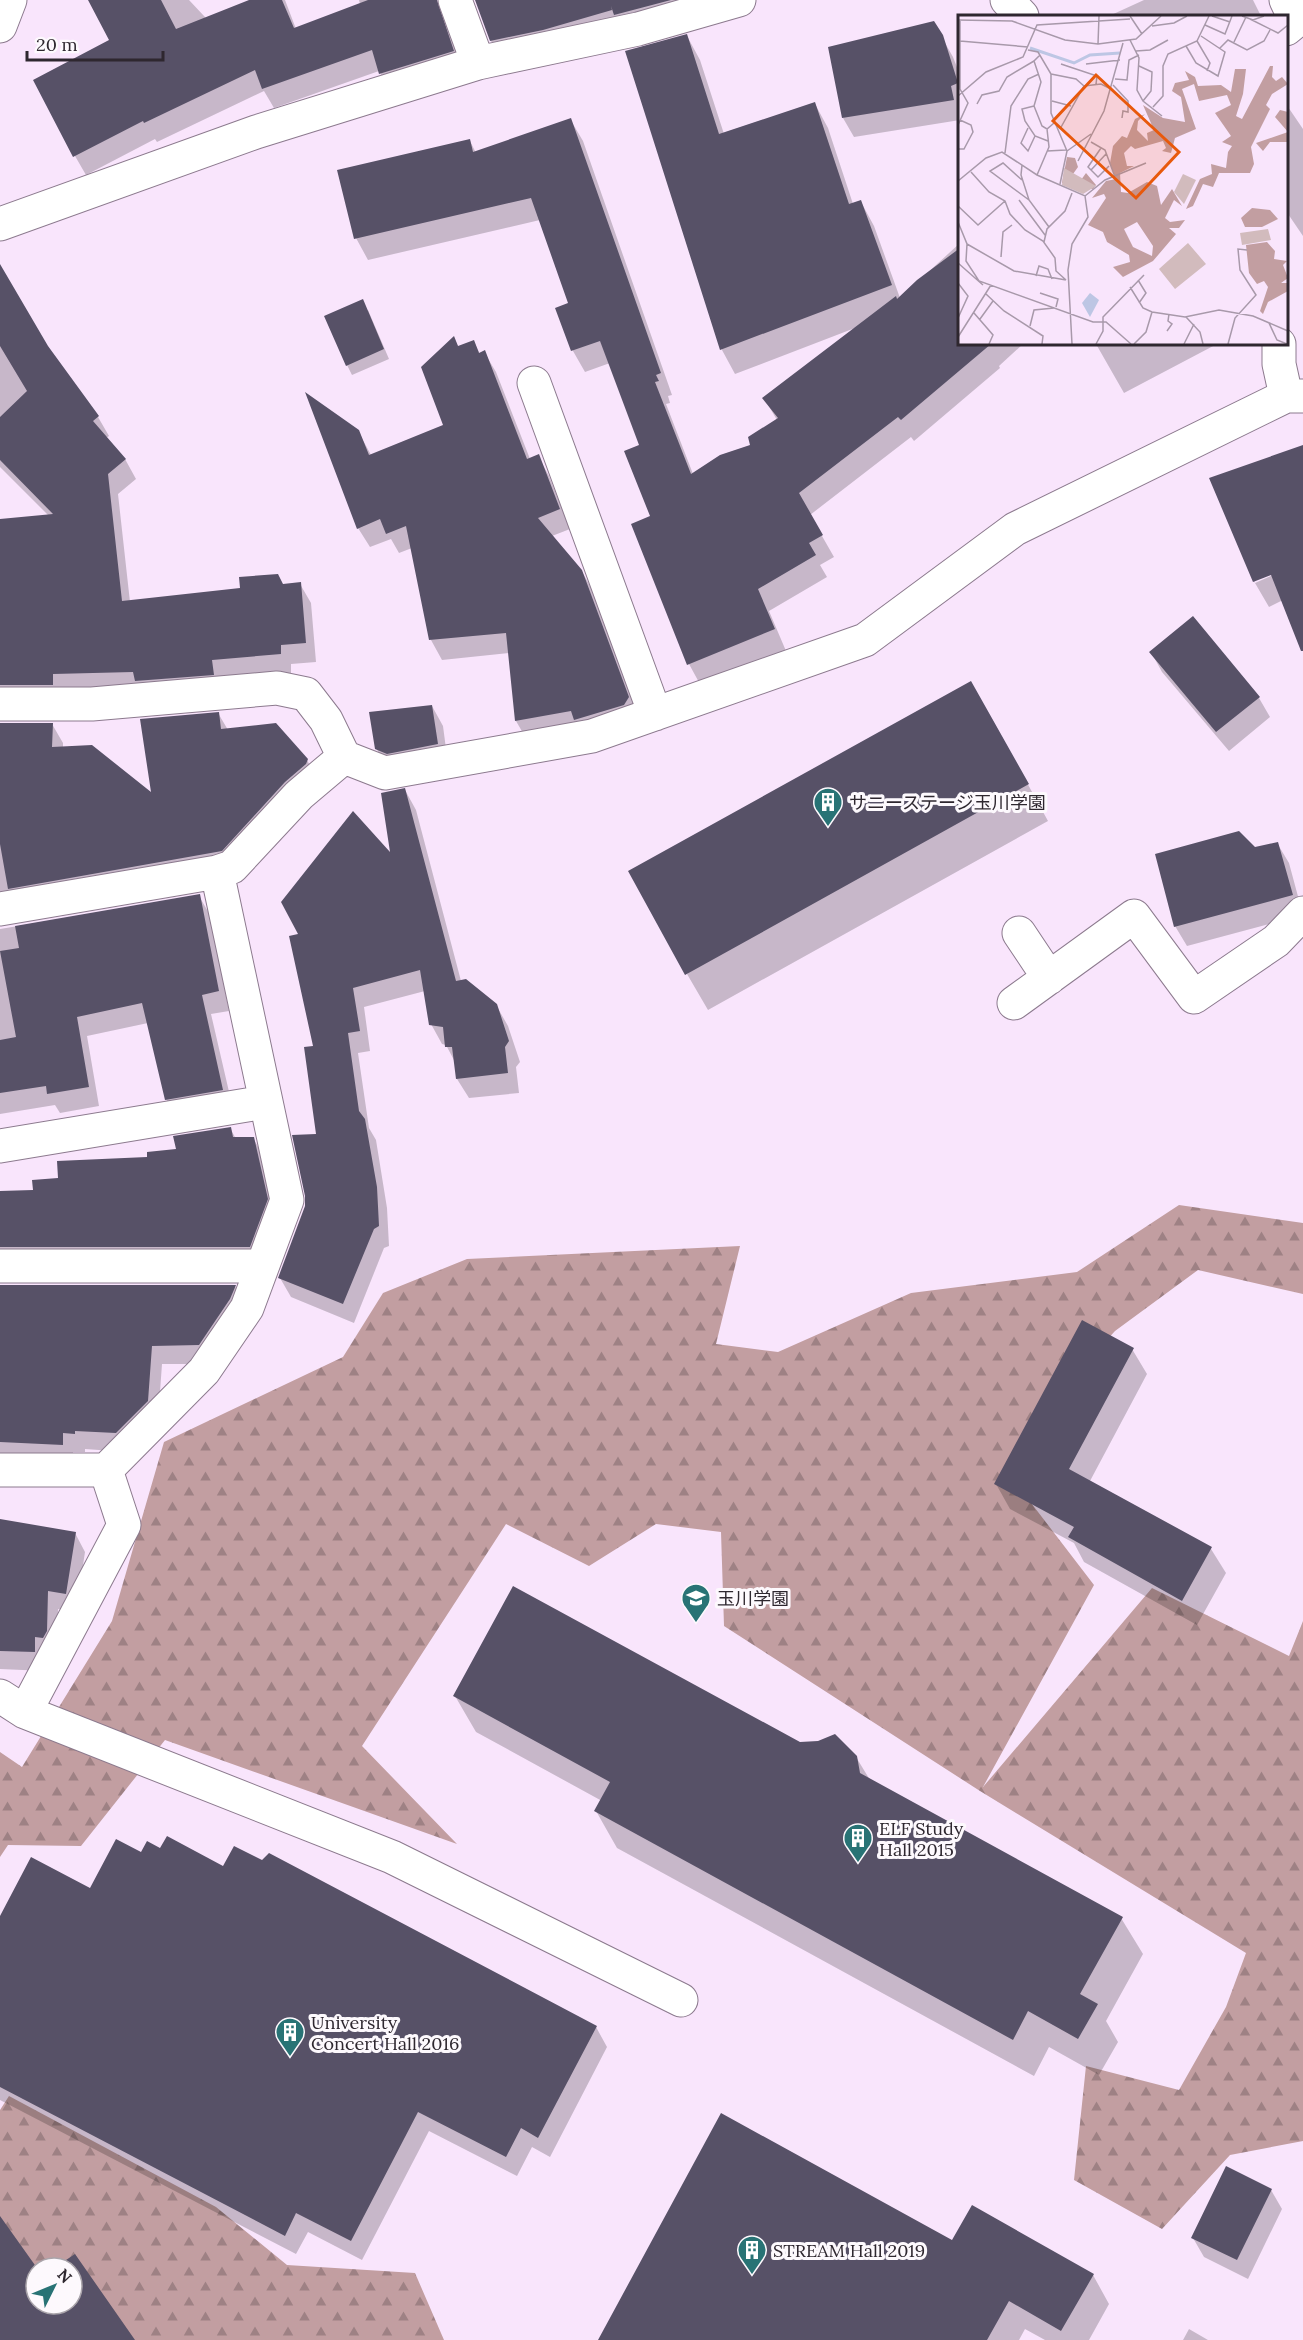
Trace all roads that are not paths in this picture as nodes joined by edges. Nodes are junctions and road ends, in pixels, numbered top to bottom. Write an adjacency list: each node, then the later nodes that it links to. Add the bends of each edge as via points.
1 (10, 0): 7 (street)
2 (455, 0): 9 (street)
3 (739, 0): 9 (street, via 638,28)
4 (1007, 0): 6 (street)
5 (1286, 0): 8 (street, via 1296,21)
6 (1021, 15)
7 (0, 26)
8 (1288, 29)
9 (478, 63): 10 (street, via 256,132)
10 (0, 224)
11 (1279, 345): 13 (street, via 1279,364)
12 (534, 382): 15 (street)
13 (1295, 396): 15 (street, via 1015,529 865,640)
14 (0, 704): 16 (street, via 92,704 277,688 306,694 326,720)
15 (655, 714): 16 (street, via 592,736 385,773)
16 (344, 758): 17 (street, via 299,795 232,867)
17 (217, 872): 18 (street); 23 (street)
18 (0, 909)
19 (1303, 913): 21 (street, via 1276,941 1194,997 1134,916)
20 (1019, 933): 21 (street)
21 (1049, 978): 22 (street)
22 (1014, 1003)
23 (265, 1102): 24 (street); 26 (street, via 287,1200)
24 (0, 1146)
25 (0, 1266): 26 (street)
26 (261, 1266): 28 (street, via 247,1308 204,1371)
27 (0, 1470): 28 (street)
28 (106, 1470): 29 (street, via 124,1525)
29 (13, 1704): 30 (street, via 392,1857)
30 (681, 2000)

